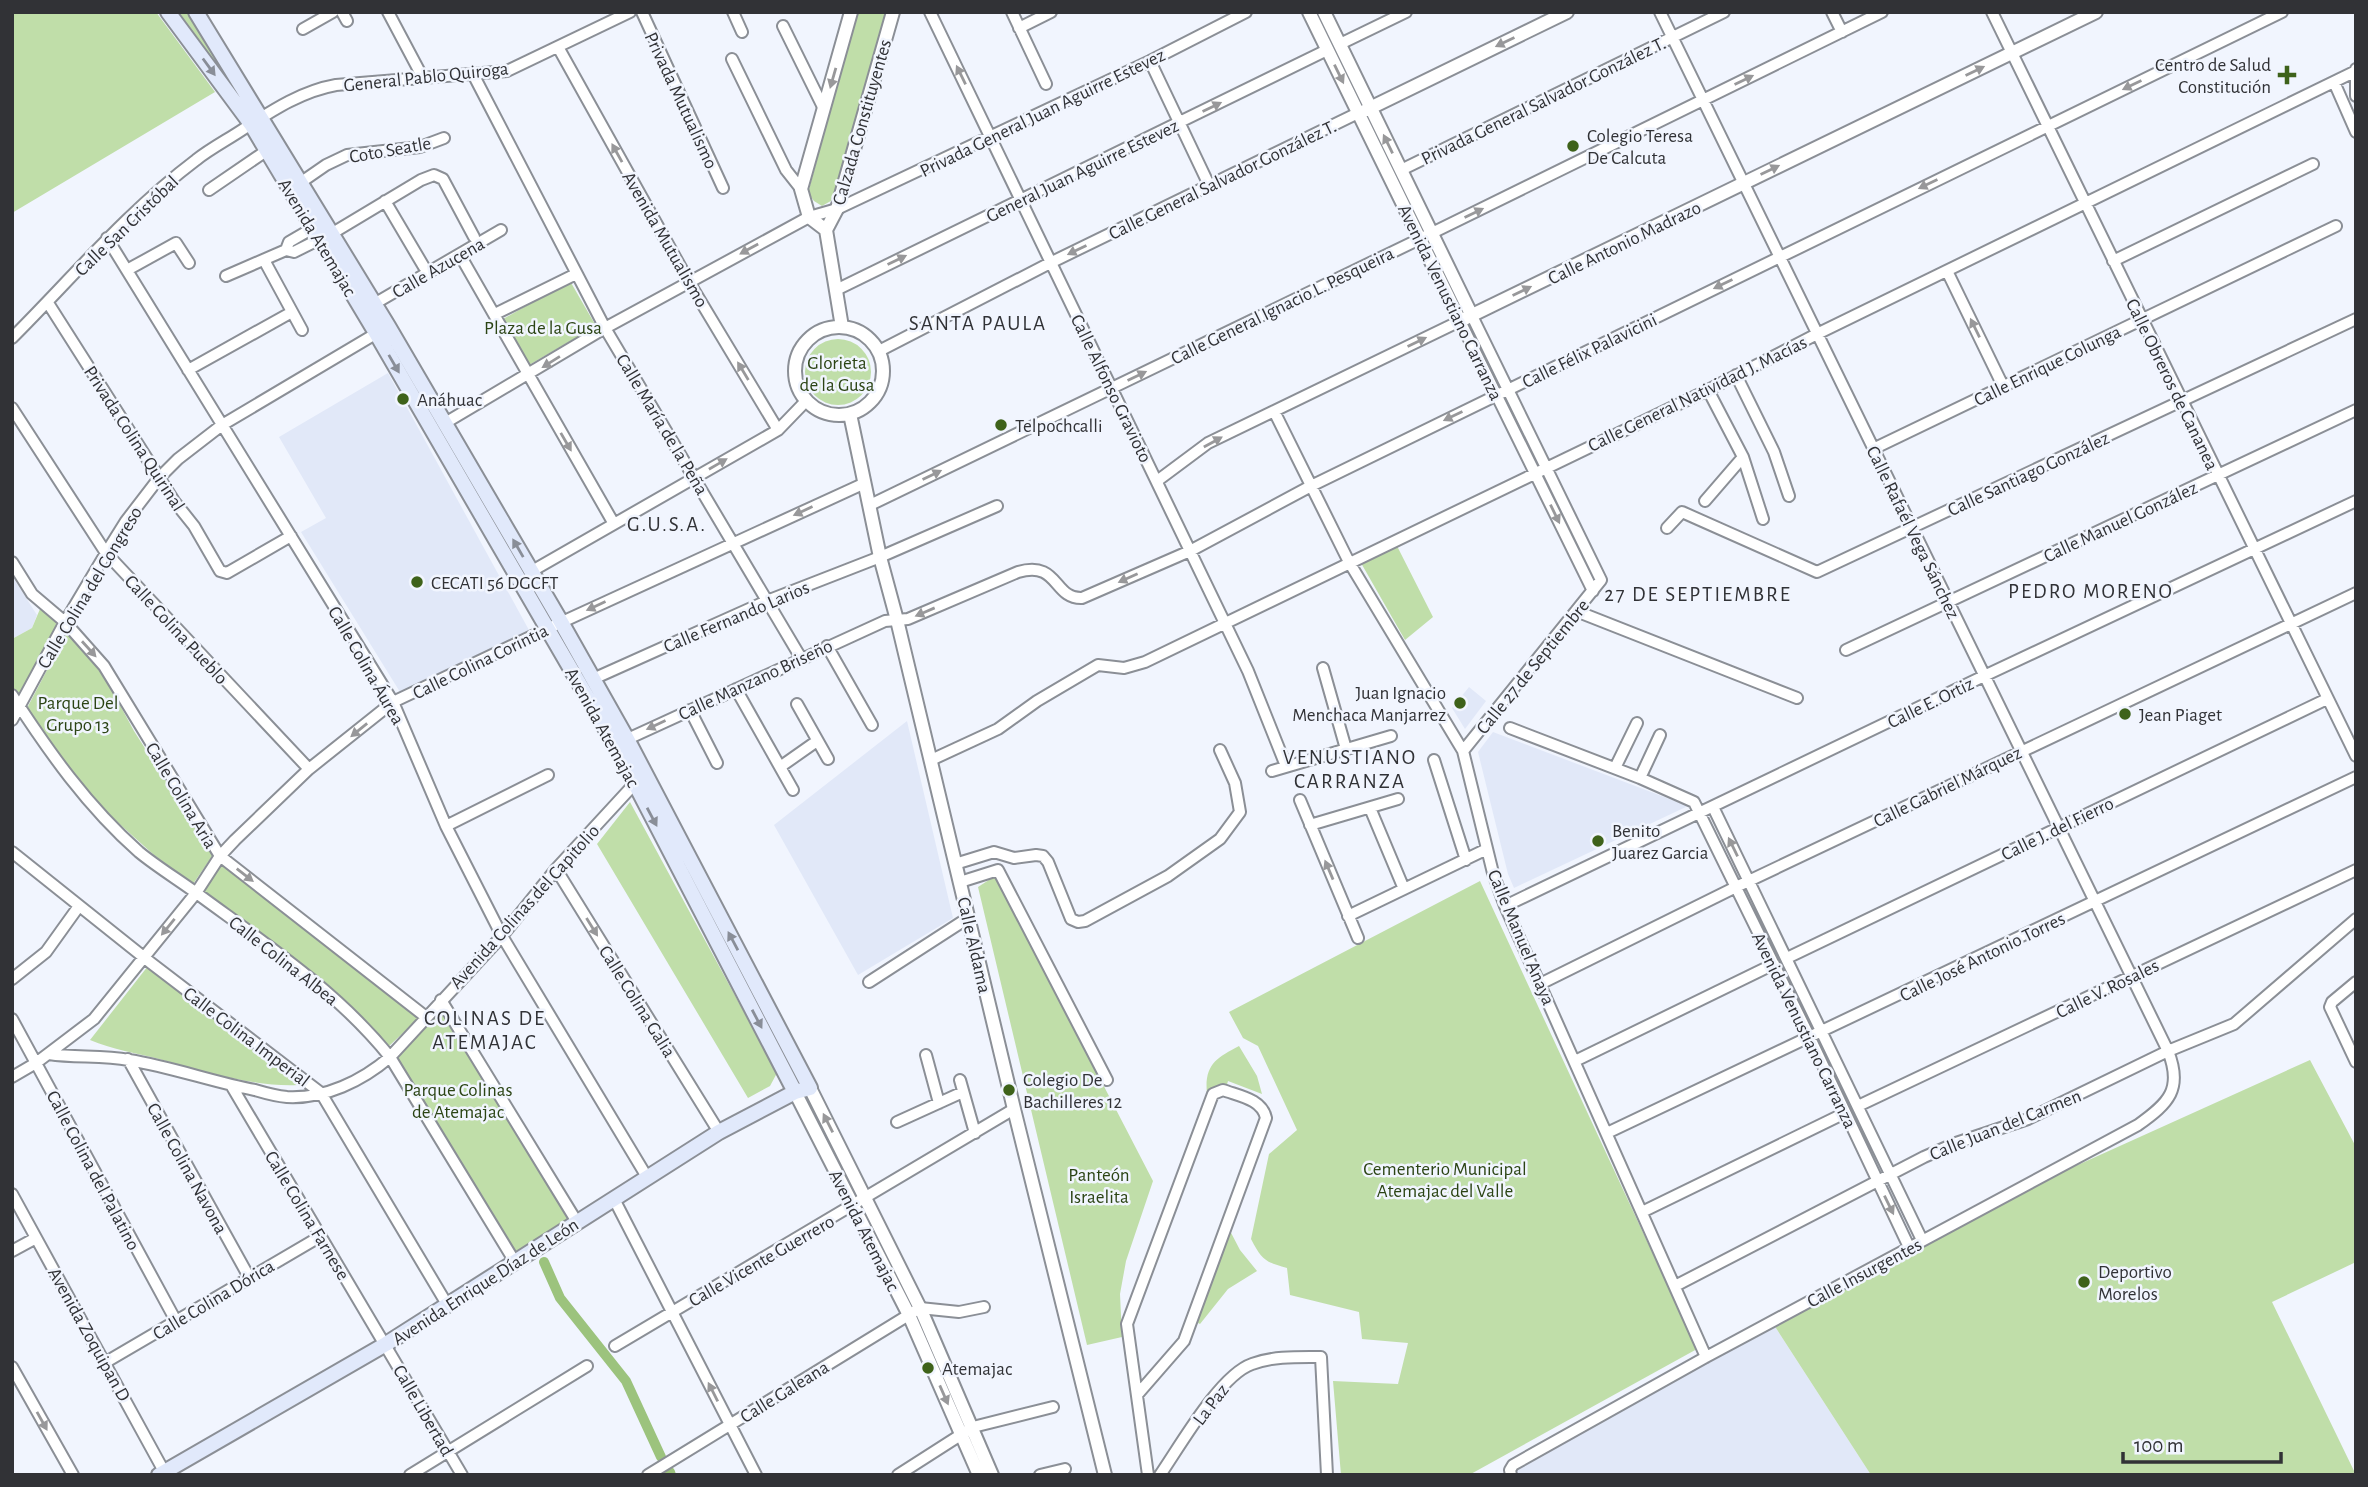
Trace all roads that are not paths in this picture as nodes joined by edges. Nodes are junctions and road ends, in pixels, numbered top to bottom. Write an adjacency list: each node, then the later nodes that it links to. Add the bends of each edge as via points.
1 (168, 12): 45 (main road, Avenida Atemajac, one-way to 45)
2 (197, 12): 45 (main road, Avenida Atemajac)
3 (333, 12): 27 (street)
4 (388, 12): 38 (street)
5 (630, 12): 31 (street, General Pablo Quiroga)
6 (642, 12): 57 (street, Privada Mutualismo)
7 (733, 12): 28 (street)
8 (851, 12): 43 (street, Calzada Constituyentes, one-way to 43)
9 (893, 12): 63 (street, Calzada Constituyentes)
10 (930, 12): 49 (street, Calle Alfonso Gravioto, one-way to 10)
11 (1012, 12): 26 (street)
12 (1051, 12): 26 (street)
13 (1247, 12): 35 (street, Privada General Juan Aguirre Estevez)
14 (1309, 12): 32 (street, Avenida Venustiano Carranza)
15 (1324, 12): 32 (street, Avenida Venustiano Carranza)
16 (1406, 12): 32 (street, General Juan Aguirre Estevez)
17 (1567, 12): 44 (street, Calle General Salvador González T., one-way to 44)
18 (1660, 12): 30 (street, Calle Rafaél Vega Sánchez)
19 (1724, 12): 30 (street, Privada General Salvador González T.)
20 (1832, 12): 29 (street)
21 (1882, 12): 29 (street, Calle General Ignacio L. Pesqueira)
22 (1992, 12): 33 (street, Calle Obreros de Cananea)
23 (2096, 12): 33 (street, Calle Antonio Madrazo)
24 (2282, 12): 47 (street, Calle Félix Palavicini, one-way to 47)
25 (783, 26): 43 (street)
26 (1019, 28): 40 (street)
27 (303, 29)
28 (743, 32)
29 (1842, 32): 42 (street, Calle General Ignacio L. Pesqueira, one-way to 29)
30 (1672, 37): 42 (street, Calle Rafaél Vega Sánchez); 53 (street, Privada General Salvador González T.)
31 (558, 47): 37 (street, General Pablo Quiroga, via 507,71); 83 (street, Avenida Mutualismo, one-way to 31)
32 (1334, 47): 44 (street, Avenida Venustiano Carranza); 46 (street, General Juan Aguirre Estevez, one-way to 32)
33 (2012, 53): 47 (street, Calle Obreros de Cananea); 55 (street, Calle Antonio Madrazo, one-way to 33)
34 (732, 59): 58 (street, via 786,170)
35 (1150, 61): 46 (street); 49 (street, Privada General Juan Aguirre Estevez)
36 (2356, 70): 39 (street, Calle General Natividad J. Macías); 41 (street)
37 (473, 74): 38 (street, General Pablo Quiroga); 81 (street, Calle María de la Peña)
38 (423, 78): 45 (street, General Pablo Quiroga, via 321,88)
39 (2334, 82): 48 (street); 62 (street, Calle General Natividad J. Macías)
40 (1046, 84)
41 (2356, 96)
42 (1703, 100): 55 (street, Calle Rafaél Vega Sánchez); 69 (street, Calle General Ignacio L. Pesqueira, one-way to 42)
43 (824, 109): 58 (street, Calzada Constituyentes)
44 (1364, 110): 53 (street, Avenida Venustiano Carranza, one-way to 44); 56 (street, Calle General Salvador González T.); 69 (street, Avenida Venustiano Carranza)
45 (256, 121): 51 (main road, Avenida Atemajac); 54 (main road, Avenida Atemajac); 71 (street, Calle San Cristóbal, via 197,158)
46 (1179, 123): 56 (street); 60 (street, General Juan Aguirre Estevez)
47 (2047, 126): 62 (street, Calle Obreros de Cananea); 73 (street, Calle Félix Palavicini, one-way to 73)
48 (2356, 132)
49 (991, 136): 60 (street, Calle Alfonso Gravioto); 63 (street, Privada General Juan Aguirre Estevez)
50 (444, 138): 54 (street, Coto Seatle, via 420,146 347,155)
51 (266, 151): 59 (street); 68 (main road, Avenida Atemajac)
52 (2313, 164): 75 (street)
53 (1401, 170): 69 (street, Avenida Venustiano Carranza)
54 (299, 183): 68 (main road, Avenida Atemajac)
55 (1744, 183): 73 (street, Calle Rafaél Vega Sánchez); 89 (street, Calle Antonio Madrazo, one-way to 55)
56 (1209, 186): 76 (street, Calle General Salvador González T., one-way to 76)
57 (723, 188)
58 (801, 189): 64 (street, Calzada Constituyentes)
59 (209, 190)
60 (1022, 200): 76 (street, Calle Alfonso Gravioto); 84 (street, General Juan Aguirre Estevez, one-way to 60)
61 (386, 201): 68 (street); 70 (street, via 421,180 440,176); 78 (street)
62 (2085, 203): 75 (street, Calle Obreros de Cananea); 80 (street, Calle General Natividad J. Macías)
63 (837, 209): 64 (street, Privada General Juan Aguirre Estevez); 67 (street, Calzada Constituyentes)
64 (809, 216): 67 (street, Calzada Constituyentes); 83 (street, Privada General Juan Aguirre Estevez, one-way to 83)
65 (2336, 226): 90 (street, Calle Enrique Colunga)
66 (501, 230): 72 (street, Calle Azucena)
67 (826, 230): 84 (street, Calzada Constituyentes)
68 (321, 234): 74 (street, via 289,242 286,250); 86 (main road, Avenida Atemajac); 95 (main road, Avenida Atemajac)
69 (1426, 236): 89 (street, Avenida Venustiano Carranza); 103 (street, Calle General Ignacio L. Pesqueira, one-way to 69)
70 (474, 237)
71 (107, 238): 79 (street, Calle Colina Áurea); 85 (street, Calle San Cristóbal)
72 (460, 255): 86 (street, Calle Azucena); 88 (street)
73 (1779, 257): 96 (street, Calle Rafaél Vega Sánchez); 104 (street, Calle Félix Palavicini, one-way to 104)
74 (264, 260): 82 (street); 87 (street)
75 (2113, 261): 90 (street, Calle Obreros de Cananea)
76 (1052, 262): 98 (street, Calle General Salvador González T.); 103 (street, Calle Alfonso Gravioto)
77 (189, 263): 79 (street, via 176,243)
78 (424, 267)
79 (127, 270): 99 (street, Calle Colina Áurea)
80 (1947, 271): 96 (street, Calle General Natividad J. Macías); 102 (street, one-way to 80)
81 (576, 274): 88 (street); 93 (street, Calle María de la Peña)
82 (226, 276)
83 (689, 282): 93 (street, Privada General Juan Aguirre Estevez); 115 (street, Avenida Mutualismo, one-way to 83)
84 (836, 290): 92 (street, Calzada Constituyentes)
85 (48, 303): 97 (street, Calle San Cristóbal); 122 (street, Privada Colina Quirinal)
86 (374, 304): 95 (main road, Avenida Atemajac)
87 (292, 312): 94 (street); 99 (street)
88 (495, 314): 101 (street)
89 (1466, 318): 104 (street, Avenida Venustiano Carranza); 106 (street, Avenida Venustiano Carranza); 111 (street, Calle Antonio Madrazo, one-way to 89)
90 (2141, 319): 102 (street, Calle Enrique Colunga); 108 (street, Calle Obreros de Cananea)
91 (2356, 319): 108 (street, Calle Santiago González)
92 (842, 327): 98 (street, via 863,334); 107 (street, via 813,335 796,358 794,373)
93 (606, 328): 101 (street, Privada General Juan Aguirre Estevez, one-way to 101); 121 (street, Calle María de la Peña)
94 (302, 330)
95 (382, 330): 113 (main road, Avenida Atemajac); 114 (street, Calle Colina del Congreso); 153 (main road, Avenida Atemajac, one-way to 153)
96 (1817, 334): 100 (street, Calle General Natividad J. Macías); 116 (street, Calle Rafaél Vega Sánchez)
97 (12, 338)
98 (878, 351): 112 (street, via 883,364 879,390 872,401)
99 (188, 370): 114 (street, Calle Colina Áurea)
100 (1736, 375): 105 (street, Calle General Natividad J. Macías); 126 (street, via 1774,452)
101 (528, 376): 113 (street, Privada General Juan Aguirre Estevez); 132 (street, one-way to 132)
102 (2003, 386): 116 (street, Calle Enrique Colunga)
103 (1112, 388): 123 (street, Calle Alfonso Gravioto); 129 (street, Calle General Ignacio L. Pesqueira, one-way to 103)
104 (1508, 389): 106 (street, Calle Félix Palavicini); 118 (street, Avenida Venustiano Carranza)
105 (1708, 390): 117 (street); 118 (street, Calle General Natividad J. Macías)
106 (1497, 395): 119 (street, Avenida Venustiano Carranza); 125 (street, Calle Félix Palavicini, one-way to 125)
107 (806, 401): 112 (street, via 826,414); 115 (street)
108 (2181, 401): 120 (street, Calle Obreros de Cananea); 133 (street, Calle Santiago González)
109 (12, 408): 139 (street, Calle Colina Pueblo)
110 (2356, 410): 120 (street, Calle Manuel González)
111 (1274, 411): 123 (street, Calle Antonio Madrazo, one-way to 111, via 1208,443); 125 (street, Calle Manuel Anaya)
112 (850, 414): 124 (street, Calle Aldama)
113 (445, 423): 143 (main road, Avenida Atemajac, one-way to 113)
114 (222, 425): 122 (street, Calle Colina del Congreso); 135 (street, Calle Colina Áurea)
115 (778, 430): 121 (street, one-way to 115)
116 (1873, 449): 133 (street, Calle Rafaél Vega Sánchez)
117 (1743, 457): 127 (street); 131 (street)
118 (1546, 466): 119 (street, Calle General Natividad J. Macías); 144 (street, Avenida Venustiano Carranza)
119 (1534, 472): 142 (street, Calle General Natividad J. Macías); 145 (street, Avenida Venustiano Carranza, one-way to 145)
120 (2217, 475): 137 (street, Calle Obreros de Cananea); 148 (street, Calle Manuel González)
121 (695, 477): 132 (street); 136 (street, Calle María de la Peña)
122 (159, 478): 135 (street, Privada Colina Quirinal, via 223,573); 139 (street, Calle Colina del Congreso)
123 (1157, 481): 138 (street, Calle Alfonso Gravioto)
124 (865, 482): 129 (street, Calle Aldama); 136 (street, Calle Colina Corintia, one-way to 136)
125 (1311, 486): 138 (street, Calle Félix Palavicini); 142 (street, Calle Manuel Anaya)
126 (1788, 496)
127 (1705, 501)
128 (2356, 501): 137 (street, Calle E. Ortiz)
129 (870, 505): 140 (street, Calle Aldama)
130 (997, 506): 140 (street, Calle Fernando Larios)
131 (1763, 519)
132 (614, 524): 143 (street)
133 (1912, 527): 134 (street, Calle Santiago González, via 1817,572 1682,512); 148 (street, Calle Rafaél Vega Sánchez)
134 (1667, 528)
135 (290, 536): 165 (street, Calle Colina Áurea)
136 (734, 543): 147 (street, Calle María de la Peña); 153 (street, Calle Colina Corintia, one-way to 153)
137 (2253, 550): 154 (street, Calle Obreros de Cananea); 159 (street, Calle E. Ortiz)
138 (1190, 551): 150 (street, Calle Félix Palavicini, one-way to 150, via 1082,598 1067,594 1044,571 1031,568); 152 (street, Calle Alfonso Gravioto)
139 (106, 553): 151 (street, Calle Colina del Congreso); 189 (street, Calle Colina Pueblo)
140 (880, 557): 147 (street, Calle Fernando Larios); 150 (street, Calle Aldama)
141 (12, 562): 151 (street, Calle Colina Aria, via 32,594)
142 (1349, 562): 152 (street, Calle General Natividad J. Macías); 179 (street, Calle Manuel Anaya)
143 (531, 571): 153 (main road, Avenida Atemajac)
144 (1601, 580): 145 (street, Calle 27 de Septiembre)
145 (1593, 591): 149 (street, Calle 27 de Septiembre)
146 (2356, 593): 154 (street, Calle Gabriel Márquez)
147 (767, 601): 157 (street, Calle María de la Peña); 160 (street, Calle Fernando Larios)
148 (1948, 602): 156 (street, Calle Manuel González); 159 (street, Calle Rafaél Vega Sánchez)
149 (1576, 611): 163 (street); 179 (street, Calle 27 de Septiembre)
150 (898, 620): 155 (street, Calle Manzano Briseño, via 885,621); 183 (street, Calle Aldama)
151 (65, 622): 167 (street, Calle Colina del Congreso); 207 (street, Calle Colina Aria, one-way to 207, via 104,666)
152 (1225, 623): 183 (street, Calle General Natividad J. Macías, via 1146,662 1125,668 1098,665 998,729); 187 (street, Calle Alfonso Gravioto)
153 (554, 625): 160 (main road, Avenida Atemajac); 165 (street, Calle Colina Corintia); 176 (main road, Avenida Atemajac)
154 (2291, 625): 164 (street, Calle Obreros de Cananea); 180 (street, Calle Gabriel Márquez)
155 (827, 646): 157 (street, Calle Manzano Briseño); 171 (street)
156 (1846, 650)
157 (801, 658): 161 (street, Calle Manzano Briseño)
158 (1323, 668): 177 (street)
159 (1984, 676): 180 (street, Calle Rafaél Vega Sánchez); 200 (street, Calle E. Ortiz)
160 (593, 679): 176 (main road, Avenida Atemajac)
161 (736, 689): 168 (street, Calle Manzano Briseño); 186 (street)
162 (12, 695): 167 (street, Calle Colina Albea)
163 (1797, 698)
164 (2328, 699): 181 (street, Calle Obreros de Cananea); 204 (street, Calle J. del Fierro)
165 (393, 702): 189 (street, Calle Colina Corintia, one-way to 189); 202 (street, Calle Colina Áurea)
166 (797, 704): 175 (street)
167 (21, 708): 169 (street, Calle Colina del Congreso); 216 (street, Calle Colina Albea, via 98,813 140,853)
168 (690, 709): 176 (street, Calle Manzano Briseño, one-way to 176); 185 (street)
169 (12, 720)
170 (1637, 723): 188 (street)
171 (872, 725)
172 (1510, 728): 188 (street)
173 (1660, 734): 194 (street)
174 (1391, 736): 177 (street)
175 (817, 741): 182 (street); 186 (street)
176 (621, 742): 191 (main road, Avenida Atemajac); 195 (main road, Avenida Atemajac)
177 (1346, 749): 187 (street)
178 (1220, 750): 209 (street, via 1240,811 1220,839 1168,876 1084,921 1071,919 1043,856 1014,858 993,852)
179 (1463, 751): 205 (street, Calle Manuel Anaya)
180 (2021, 751): 204 (street, Calle Rafaél Vega Sánchez); 212 (street, Calle Gabriel Márquez)
181 (2356, 756)
182 (828, 759)
183 (931, 760): 209 (street, Calle Aldama)
184 (1434, 760): 208 (street)
185 (717, 763)
186 (780, 766): 196 (street)
187 (1286, 766): 190 (street)
188 (1615, 768): 194 (street)
189 (309, 769): 207 (street, Calle Colina Corintia)
190 (1272, 771)
191 (645, 772): 195 (street, Avenida Colinas del Capitolio); 250 (main road, Avenida Atemajac, one-way to 191)
192 (548, 775): 202 (street)
193 (2356, 777): 217 (street, Calle José Antonio Torres)
194 (1640, 778): 201 (street, via 1694,802)
195 (634, 784): 210 (street, Avenida Colinas del Capitolio); 251 (main road, Avenida Atemajac, one-way to 251)
196 (793, 790)
197 (1398, 799): 199 (street)
198 (1300, 800): 203 (street)
199 (1370, 807): 203 (street); 215 (street)
200 (1713, 807): 201 (street, Calle E. Ortiz); 212 (street, Avenida Venustiano Carranza, one-way to 200)
201 (1700, 813): 214 (street, Avenida Venustiano Carranza); 219 (street, Calle E. Ortiz)
202 (446, 825): 223 (street, Calle Colina Áurea)
203 (1310, 825): 220 (street, one-way to 203)
204 (2058, 827): 217 (street, Calle Rafaél Vega Sánchez); 226 (street, Calle J. del Fierro)
205 (1487, 849): 208 (street); 219 (street, Calle Manuel Anaya)
206 (12, 852): 218 (street, Calle Colina Imperial)
207 (220, 856): 216 (street, Calle Colina Corintia); 234 (street, Calle Colina Aria, one-way to 234)
208 (1466, 860): 215 (street)
209 (956, 864): 213 (street, Calle Aldama)
210 (556, 869): 223 (street, Avenida Colinas del Capitolio); 259 (street, Calle Colina Galia, one-way to 259)
211 (2356, 870): 228 (street, Calle V. Rosales)
212 (1749, 881): 214 (street, Calle Gabriel Márquez); 226 (street, Avenida Venustiano Carranza)
213 (960, 883): 221 (street, Calle Aldama); 248 (street, via 998,870)
214 (1736, 887): 227 (street, Avenida Venustiano Carranza); 232 (street, Calle Gabriel Márquez)
215 (1404, 889): 220 (street)
216 (196, 893): 225 (street, Calle Colina Corintia, one-way to 225); 241 (street, Calle Colina Albea, via 329,992)
217 (2095, 902): 228 (street, Calle Rafaél Vega Sánchez); 236 (street, Calle José Antonio Torres)
218 (79, 906): 225 (street, Calle Colina Imperial); 229 (street, via 46,952)
219 (1506, 906): 232 (street, Calle Manuel Anaya)
220 (1348, 916): 224 (street)
221 (968, 918): 230 (street); 256 (street, Calle Aldama)
222 (2356, 919): 238 (street, Calle Juan del Carmen, via 2234,1024)
223 (502, 936): 233 (street, Avenida Colinas del Capitolio); 263 (street, Calle Colina Áurea)
224 (1358, 938)
225 (144, 957): 239 (street, Calle Colina Corintia, via 94,1019); 252 (street, Calle Colina Imperial)
226 (1787, 958): 236 (street, Avenida Venustiano Carranza)
227 (1774, 964): 237 (street, Avenida Venustiano Carranza); 243 (street)
228 (2131, 976): 238 (street, Calle Rafaél Vega Sánchez); 255 (street, Calle V. Rosales)
229 (12, 979)
230 (869, 982)
231 (2356, 982): 244 (street, via 2330,1007)
232 (1541, 984): 243 (street, Calle Manuel Anaya)
233 (441, 1000): 234 (street, Avenida Colinas del Capitolio); 270 (street)
234 (426, 1017): 241 (street, Avenida Colinas del Capitolio)
235 (12, 1019): 245 (street, Calle Colina del Palatino)
236 (1823, 1032): 237 (street, Calle José Antonio Torres); 255 (street, Avenida Venustiano Carranza)
237 (1810, 1038): 257 (street, Avenida Venustiano Carranza); 261 (street, Calle José Antonio Torres)
238 (2168, 1051): 262 (street, Calle Juan del Carmen, via 2028,1119 1956,1143); 273 (street, Calle Insurgentes, via 2175,1082 2151,1116)
239 (49, 1054): 242 (street, Avenida Colinas del Capitolio); 245 (street, Calle Colina Corintia)
240 (926, 1055): 254 (street)
241 (390, 1057): 252 (street, Avenida Colinas del Capitolio, via 358,1080); 276 (street, Calle Colina Albea)
242 (128, 1059): 249 (street, Avenida Colinas del Capitolio); 277 (street, Calle Colina Navona)
243 (1575, 1061): 261 (street, Calle Manuel Anaya)
244 (2356, 1062)
245 (36, 1063): 246 (street, Calle Colina Corintia); 283 (street, Calle Colina del Palatino)
246 (12, 1076)
247 (960, 1080): 253 (street)
248 (1107, 1080)
249 (231, 1086): 252 (street, Avenida Colinas del Capitolio, via 288,1097); 271 (street, Calle Colina Farnese)
250 (810, 1088): 251 (main road, Avenida Enrique Díaz de León); 266 (street, Avenida Atemajac, one-way to 250)
251 (796, 1092): 259 (main road, Avenida Enrique Díaz de León); 268 (street, Avenida Atemajac)
252 (321, 1093): 279 (street, Calle Colina Imperial)
253 (963, 1093): 254 (street); 260 (street)
254 (939, 1103): 258 (street)
255 (1858, 1107): 262 (street, Avenida Venustiano Carranza)
256 (1014, 1109): 260 (street, Calle Vicente Guerrero); 308 (street, Calle Aldama)
257 (1845, 1113): 264 (street, Avenida Venustiano Carranza); 269 (street)
258 (897, 1122)
259 (719, 1132): 263 (main road, Avenida Enrique Díaz de León)
260 (975, 1133): 266 (street, Calle Vicente Guerrero)
261 (1607, 1133): 269 (street, Calle Manuel Anaya)
262 (1891, 1174): 264 (street, Calle Juan del Carmen); 273 (street, Avenida Venustiano Carranza)
263 (646, 1177): 267 (main road, Avenida Enrique Díaz de León)
264 (1878, 1180): 274 (street, Avenida Venustiano Carranza, one-way to 274); 278 (street, Calle Juan del Carmen)
265 (12, 1194): 272 (street, Avenida Zoquipan D)
266 (865, 1198): 268 (street, Calle Vicente Guerrero); 281 (street, Avenida Atemajac)
267 (614, 1199): 270 (main road, Avenida Enrique Díaz de León); 282 (street)
268 (853, 1206): 281 (street, Avenida Atemajac); 282 (street, Calle Vicente Guerrero)
269 (1642, 1212): 278 (street, Calle Manuel Anaya)
270 (577, 1222): 276 (main road, Avenida Enrique Díaz de León)
271 (321, 1236): 277 (street, Calle Colina Dórica); 284 (street, Calle Colina Farnese)
272 (36, 1238): 275 (street); 287 (street, Avenida Zoquipan D)
273 (1922, 1240): 274 (street, Calle Insurgentes)
274 (1909, 1247): 286 (street, Calle Insurgentes)
275 (12, 1251)
276 (515, 1262): 279 (main road, Avenida Enrique Díaz de León)
277 (249, 1277): 283 (street, Calle Colina Dórica)
278 (1675, 1286): 286 (street, Calle Manuel Anaya)
279 (448, 1306): 284 (main road, Avenida Enrique Díaz de León)
280 (984, 1307): 281 (street)
281 (915, 1311): 292 (street, Calle Galeana); 293 (street, Avenida Atemajac); 294 (street, Avenida Atemajac, one-way to 294)
282 (672, 1312): 285 (street, Calle Vicente Guerrero); 292 (street, one-way to 282)
283 (176, 1321): 287 (street, Calle Colina Dórica)
284 (386, 1344): 295 (street, Calle Libertad); 298 (main road, Avenida Enrique Díaz de León)
285 (615, 1346)
286 (1706, 1357): 297 (street, Calle Insurgentes)
287 (106, 1362): 298 (street, Avenida Zoquipan D)
288 (587, 1366): 295 (street)
289 (12, 1367): 299 (street, one-way to 299)
290 (1137, 1395): 290 (street, via 1127,1324 1213,1094 1223,1090 1258,1103 1266,1118 1184,1341); 309 (street)
291 (1053, 1407): 293 (street)
292 (730, 1424): 302 (street, Calle Galeana); 303 (street)
293 (973, 1427): 294 (street); 306 (street, Avenida Atemajac)
294 (962, 1435): 304 (street); 305 (street, Avenida Atemajac)
295 (449, 1452): 300 (street); 301 (street, Calle Libertad)
296 (1065, 1469): 307 (street)
297 (1512, 1470)
298 (163, 1474)
299 (73, 1475)
300 (410, 1475)
301 (462, 1475)
302 (648, 1475)
303 (756, 1475)
304 (898, 1475)
305 (979, 1475)
306 (992, 1475)
307 (1040, 1475)
308 (1105, 1475)
309 (1148, 1475)
310 (1160, 1475): 311 (street, La Paz, via 1217,1392 1238,1371 1274,1359 1321,1357)
311 (1327, 1475)

